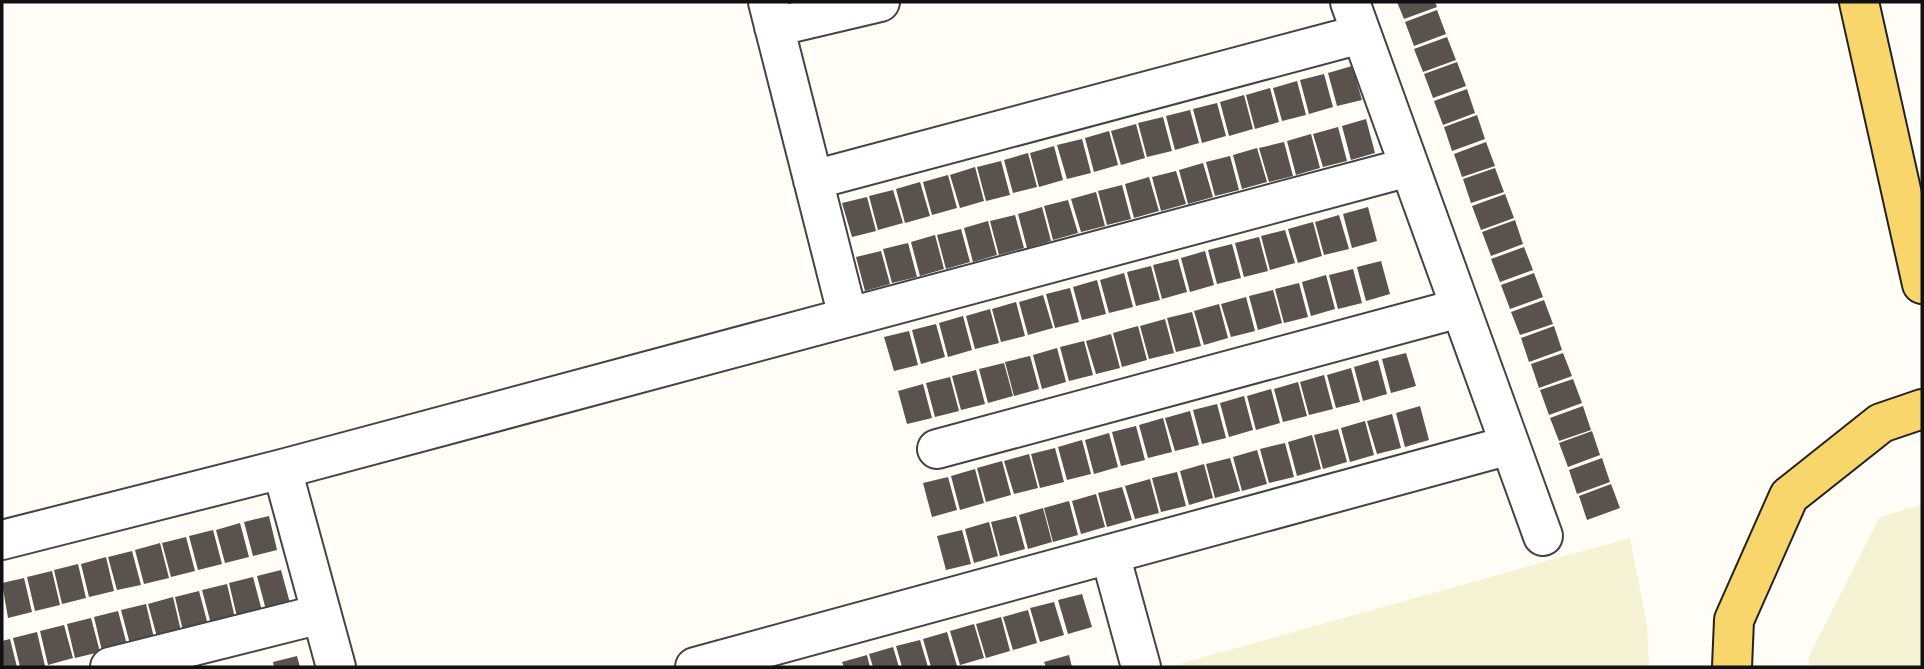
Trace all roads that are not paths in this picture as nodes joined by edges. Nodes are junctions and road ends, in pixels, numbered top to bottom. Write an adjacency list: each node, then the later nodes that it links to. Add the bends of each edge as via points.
1 (880, 2): 3 (street)
2 (1859, 2): 7 (main road)
3 (771, 14): 6 (street)
4 (1355, 18): 5 (street); 6 (street)
5 (1409, 167): 8 (street); 9 (street)
6 (813, 180): 9 (street)
7 (1922, 284)
8 (1460, 308): 11 (street); 12 (street)
9 (848, 317): 13 (street)
10 (1922, 410): 22 (main road, via 1881,423 1790,496 1734,620)
11 (1510, 445): 14 (street); 16 (street)
12 (937, 449)
13 (282, 470): 15 (street); 17 (street)
14 (1542, 536)
15 (2, 540)
16 (1110, 554): 20 (street); 21 (street)
17 (321, 614): 18 (street); 19 (street)
18 (110, 667)
19 (336, 667)
20 (695, 667)
21 (1141, 667)
22 (1732, 667)

